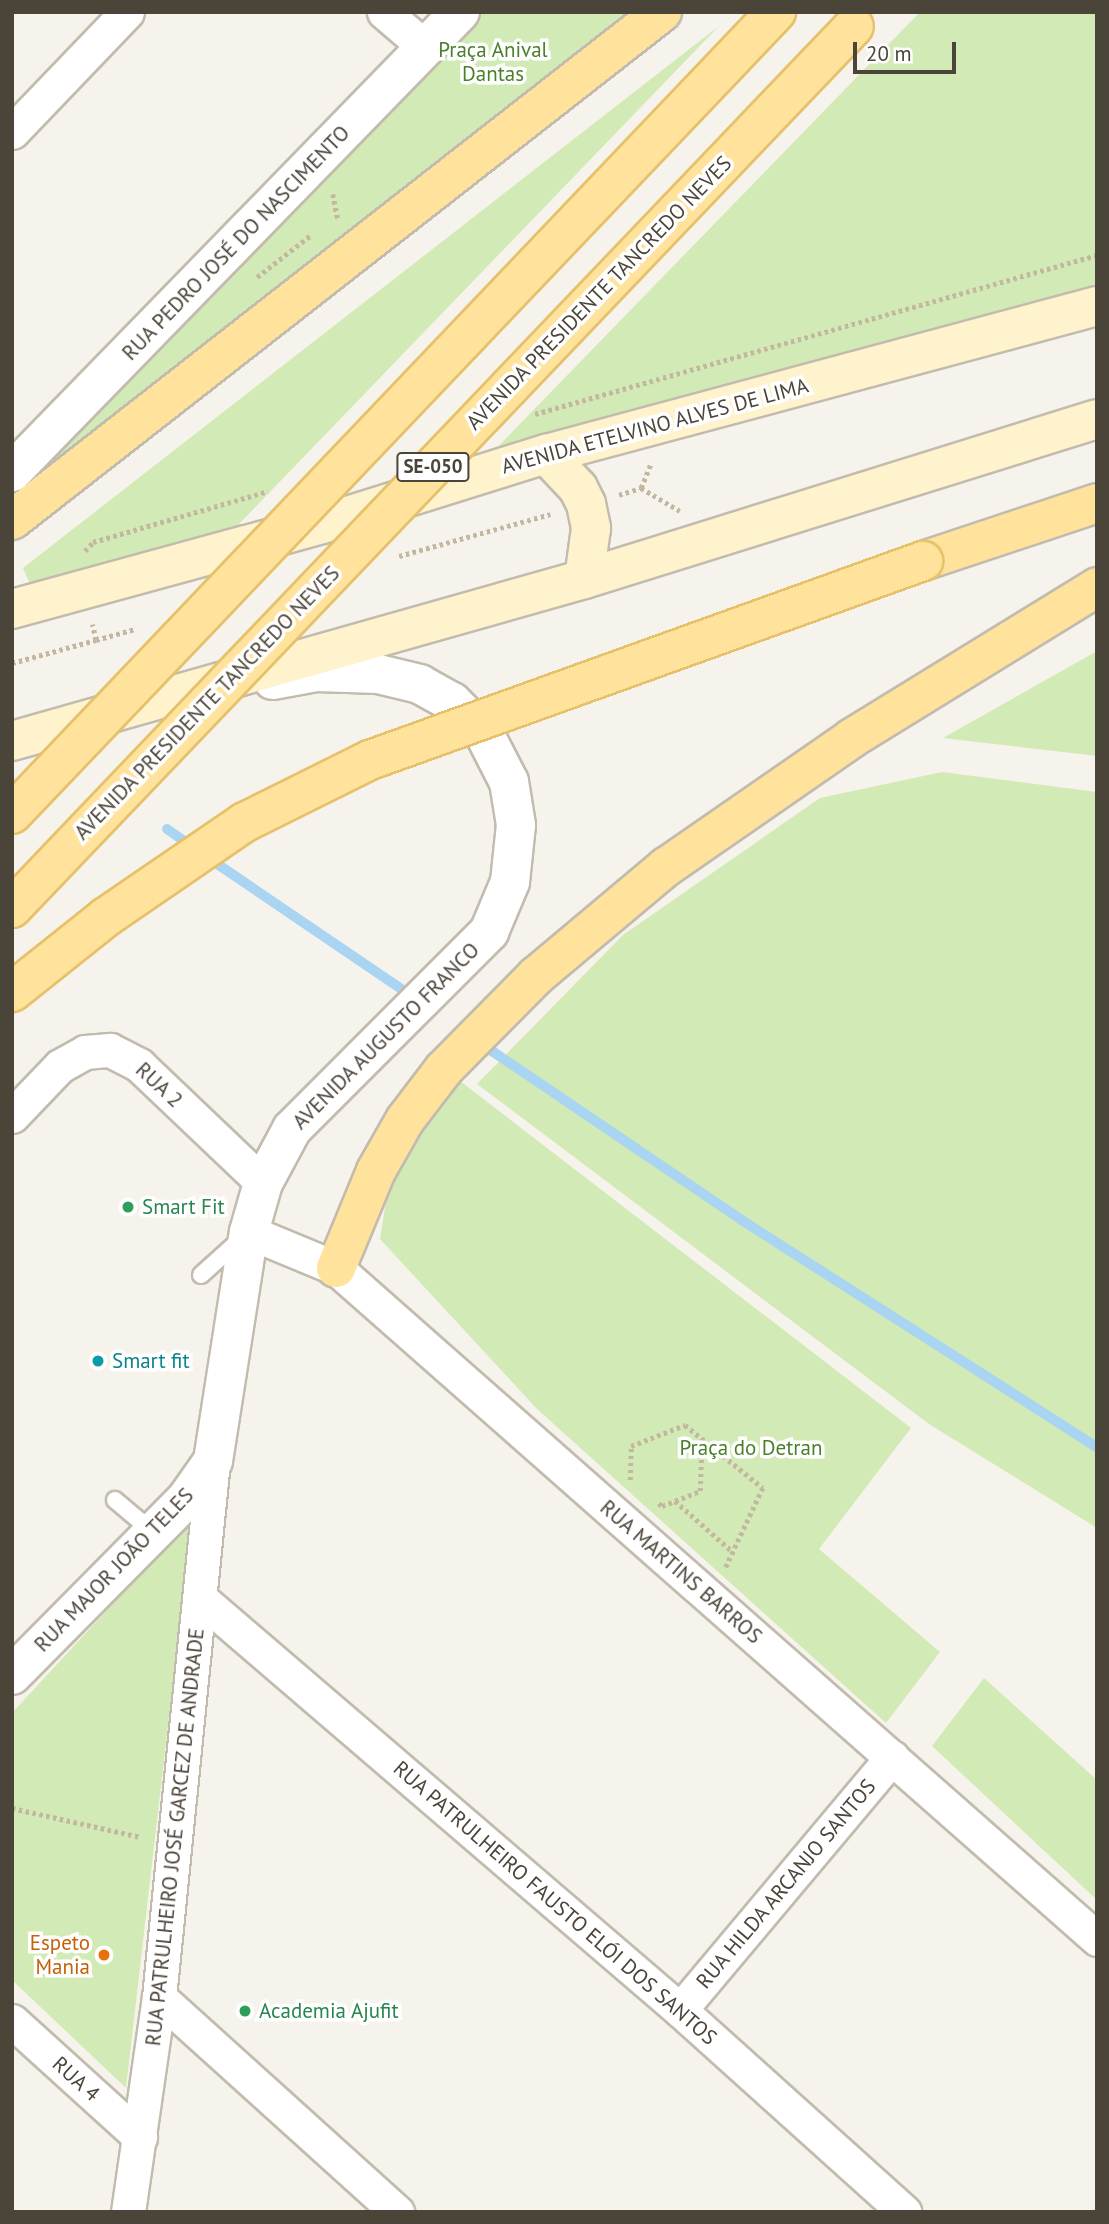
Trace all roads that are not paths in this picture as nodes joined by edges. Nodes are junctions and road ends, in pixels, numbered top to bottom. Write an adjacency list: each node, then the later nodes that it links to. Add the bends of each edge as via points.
1 (127, 12): 8 (street)
2 (384, 12): 7 (street)
3 (460, 12): 7 (street, RUA PEDRO JOSÉ DO NASCIMENTO)
4 (663, 12): 14 (main road)
5 (776, 12): 20 (main road, SE-050, bridge)
6 (860, 19): 21 (main road, AVENIDA PRESIDENTE TANCREDO NEVES / SE-050, bridge)
7 (426, 48): 12 (street, RUA PEDRO JOSÉ DO NASCIMENTO)
8 (12, 132)
9 (1097, 306): 11 (main road, AVENIDA ETELVINO ALVES DE LIMA)
10 (1097, 419): 15 (main road)
11 (546, 454): 15 (main road, via 578,488 586,504 591,528); 17 (main road, AVENIDA ETELVINO ALVES DE LIMA, via 323,524)
12 (12, 472)
13 (1097, 503): 22 (main road, bridge, via 370,760 245,822 106,917)
14 (12, 520)
15 (584, 579): 18 (main road)
16 (1097, 587): 26 (main road, via 852,738 666,867 536,976 444,1069 405,1120 376,1171)
17 (12, 609)
18 (144, 705): 19 (main road, AVENIDA AUGUSTO FRANCO); 24 (street, AVENIDA AUGUSTO FRANCO, via 316,672 378,674 420,684 452,702 485,735 509,782 516,825 510,882 489,932 292,1129)
19 (12, 740)
20 (12, 814)
21 (12, 908)
22 (12, 992)
23 (12, 1116): 24 (street, RUA 2, via 60,1066 85,1052 110,1050 139,1065)
24 (263, 1182): 25 (street, AVENIDA AUGUSTO FRANCO)
25 (249, 1232): 26 (street, RUA MARTINS BARROS); 27 (lane); 28 (street, AVENIDA AUGUSTO FRANCO)
26 (336, 1268): 33 (street, RUA MARTINS BARROS)
27 (201, 1275)
28 (213, 1461): 30 (street, RUA MAJOR JOÃO TELES, via 187,1498); 31 (street, RUA PATRULHEIRO JOSÉ GARCEZ DE ANDRADE)
29 (115, 1500): 30 (lane)
30 (153, 1532): 32 (street, RUA MAJOR JOÃO TELES)
31 (201, 1598): 35 (street, RUA PATRULHEIRO JOSÉ GARCEZ DE ANDRADE); 36 (street, RUA PATRULHEIRO FAUSTO ELÓI DOS SANTOS)
32 (12, 1675)
33 (892, 1757): 34 (street, RUA MARTINS BARROS); 36 (street, RUA HILDA ARCANJO SANTOS)
34 (1097, 1939)
35 (159, 1997): 38 (street, RUA PATRULHEIRO JOSÉ GARCEZ DE ANDRADE); 40 (street)
36 (680, 2010): 41 (street, RUA PATRULHEIRO FAUSTO ELÓI DOS SANTOS)
37 (12, 2021): 38 (street, RUA 4)
38 (140, 2137): 39 (street, RUA PATRULHEIRO JOSÉ GARCEZ DE ANDRADE)
39 (128, 2212)
40 (397, 2212)
41 (905, 2212)

